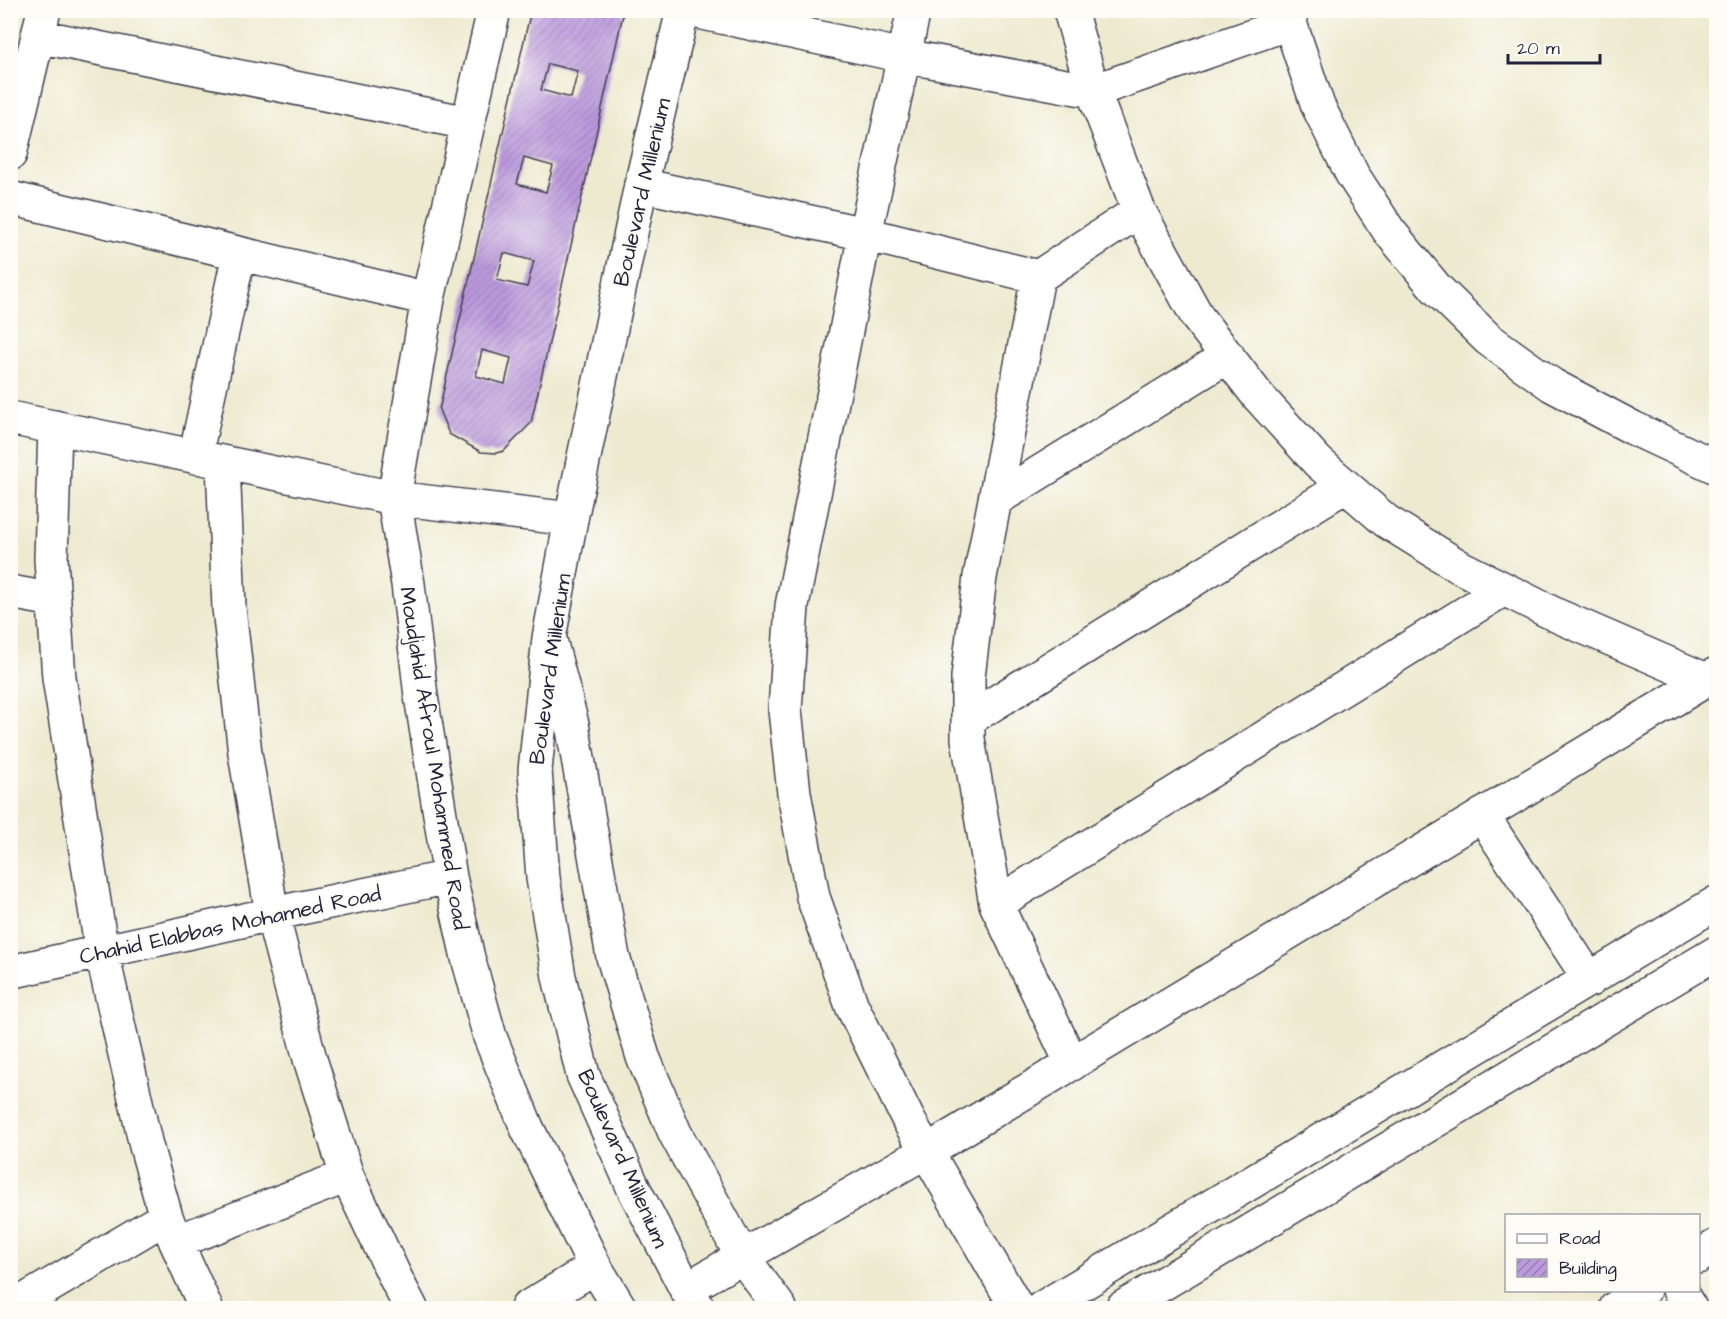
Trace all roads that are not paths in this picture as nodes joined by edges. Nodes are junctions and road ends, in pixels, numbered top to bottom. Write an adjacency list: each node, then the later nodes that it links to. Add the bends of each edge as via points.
1 (494, 10): 10 (street, Moudjahid Afroul Mohammed Road)
2 (683, 10): 12 (street, Boulevard Millenium)
3 (689, 10): 8 (street)
4 (914, 10): 8 (street)
5 (1070, 10): 9 (street)
6 (1289, 17): 9 (street); 23 (street, via 1318,106 1352,174 1389,231 1436,288 1488,339 1552,385)
7 (41, 23): 10 (street); 11 (street)
8 (904, 56): 9 (street); 15 (street)
9 (1094, 91): 14 (street)
10 (468, 123): 18 (street, Moudjahid Afroul Mohammed Road)
11 (10, 154)
12 (641, 185): 15 (street); 27 (street, Boulevard Millenium)
13 (10, 198): 16 (street)
14 (1139, 211): 17 (street); 19 (street, via 1198,318)
15 (865, 234): 17 (street); 46 (street, via 792,606 785,710 794,793 813,897 852,1006)
16 (239, 254): 18 (street); 22 (street)
17 (1038, 277): 26 (street)
18 (428, 299): 25 (street, Moudjahid Afroul Mohammed Road)
19 (1228, 356): 24 (street, via 1258,396); 26 (street)
20 (10, 418): 21 (street)
21 (55, 427): 22 (street); 30 (street, via 51,559)
22 (209, 460): 25 (street); 38 (street, via 245,753)
23 (1716, 467)
24 (1345, 486): 28 (street, via 1386,521); 33 (street)
25 (394, 498): 27 (street); 35 (street, Moudjahid Afroul Mohammed Road)
26 (996, 500): 33 (street, via 968,677)
27 (571, 519): 31 (street, Boulevard Millenium)
28 (1504, 589): 32 (street, via 1558,616); 37 (street)
29 (10, 592): 30 (street)
30 (54, 600): 39 (street, via 59,678)
31 (549, 638): 50 (street, via 572,724 613,957 643,1057 675,1133); 55 (street, Boulevard Millenium, via 535,770 543,878 559,977 583,1075 634,1189)
32 (1711, 677): 34 (street)
33 (969, 718): 37 (street, via 968,739)
34 (1482, 815): 42 (street); 45 (street)
35 (450, 877): 38 (street, Chahid Elabbas Mohamed Road); 52 (street, Moudjahid Afroul Mohammed Road, via 490,1037 527,1128)
36 (1716, 903): 42 (street)
37 (996, 904): 45 (street)
38 (272, 914): 39 (street, Chahid Elabbas Mohamed Road); 47 (street, via 310,1059)
39 (102, 953): 41 (street, Chahid Elabbas Mohamed Road); 48 (street, via 146,1146)
40 (1716, 953): 44 (street)
41 (10, 972)
42 (1590, 980): 43 (street)
43 (1533, 1014): 44 (street); 63 (street)
44 (1555, 1051): 64 (street)
45 (1072, 1064): 46 (street)
46 (927, 1151): 50 (street); 62 (street)
47 (347, 1176): 48 (street); 58 (street)
48 (171, 1230): 56 (street); 57 (street)
49 (1716, 1246): 51 (street)
50 (742, 1256): 55 (street); 61 (street)
51 (1700, 1256)
52 (595, 1268): 59 (street); 60 (street, Moudjahid Afroul Mohammed Road)
53 (1641, 1292): 65 (street)
54 (1680, 1292): 66 (street)
55 (692, 1299)
56 (12, 1308)
57 (206, 1308)
58 (411, 1308)
59 (527, 1308)
60 (620, 1308)
61 (780, 1308)
62 (1017, 1308)
63 (1042, 1308)
64 (1122, 1308)
65 (1616, 1308)
66 (1690, 1308)

